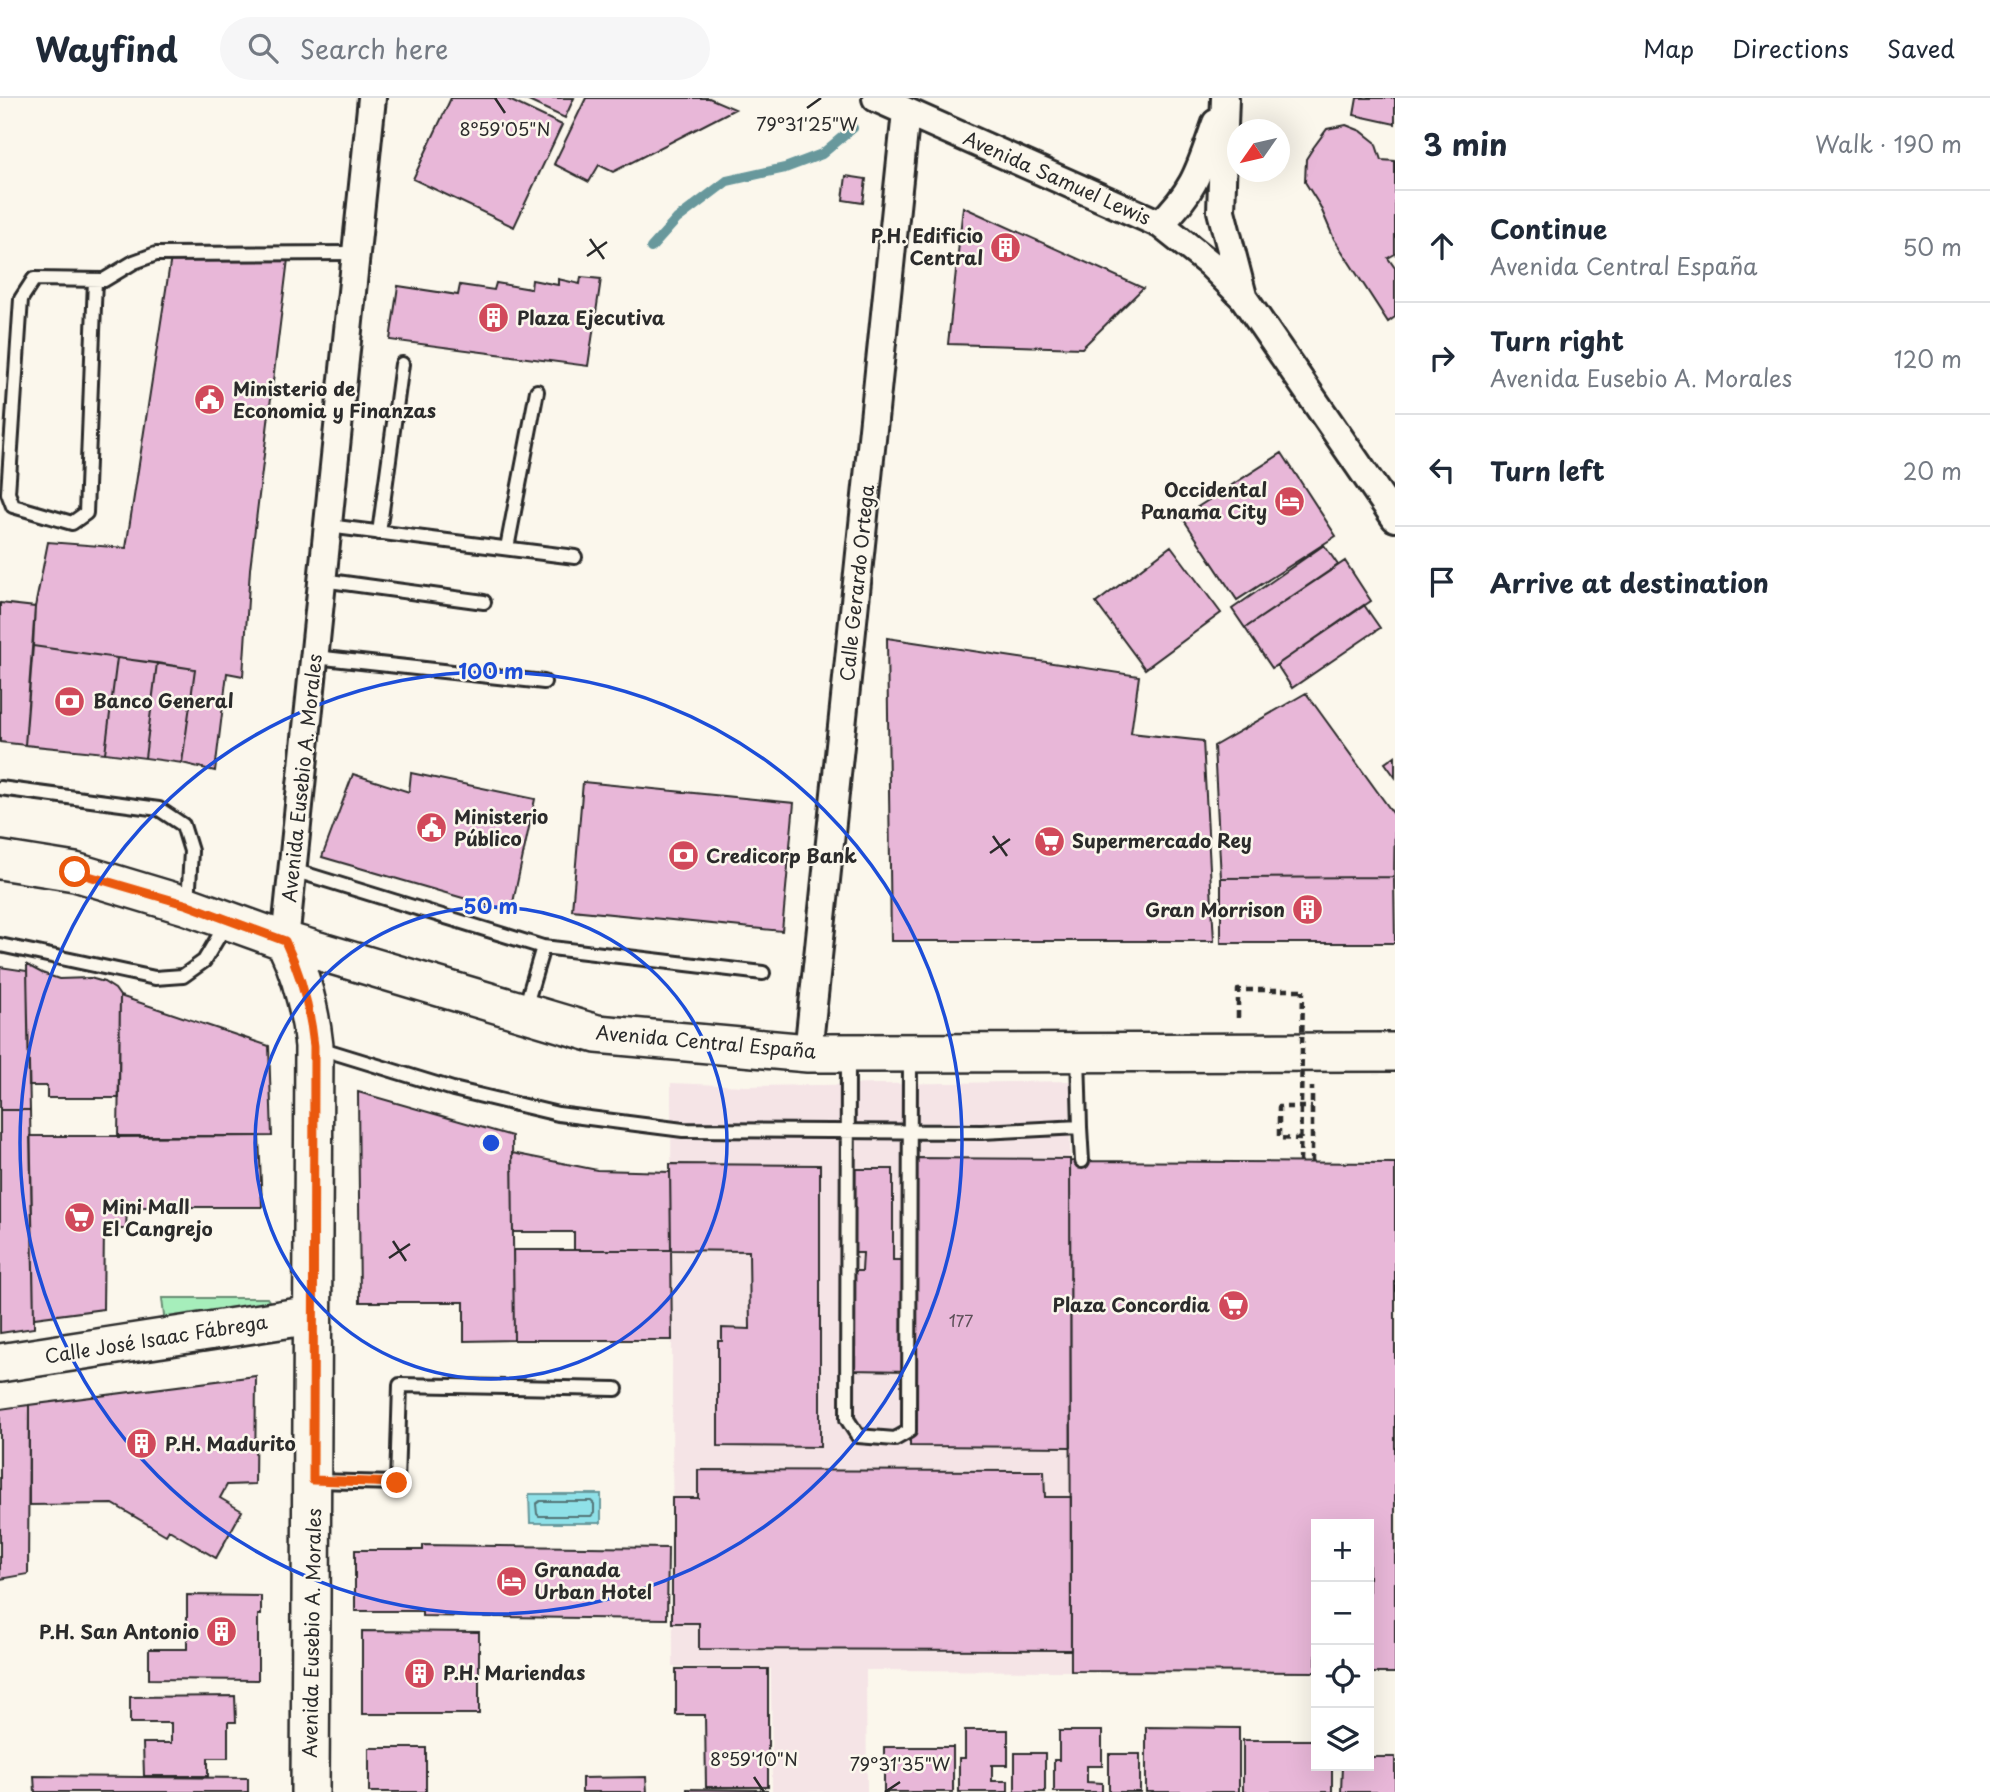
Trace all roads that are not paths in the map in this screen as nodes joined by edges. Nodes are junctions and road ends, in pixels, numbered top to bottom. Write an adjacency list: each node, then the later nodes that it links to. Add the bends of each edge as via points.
1 (372, 98): 6 (street, Avenida Eusebio A. Morales)
2 (876, 98): 4 (street, Avenida Samuel Lewis)
3 (1225, 98): 5 (street, via 1195,182); 8 (street, via 1222,211)
4 (906, 112): 5 (street, Avenida Samuel Lewis); 34 (street, Calle Gerardo Ortega)
5 (1160, 224): 8 (street, Avenida Samuel Lewis)
6 (356, 253): 7 (lane, via 156,254 104,280); 12 (street, Avenida Eusebio A. Morales)
7 (95, 280): 7 (lane, via 34,279 21,299 8,493 13,506 72,523 86,513)
8 (1243, 298): 11 (street, Avenida Samuel Lewis)
9 (402, 365): 13 (lane)
10 (537, 391): 14 (lane)
11 (1395, 518)
12 (328, 526): 13 (lane); 16 (street, Avenida Eusebio A. Morales)
13 (379, 533): 14 (lane)
14 (507, 548): 15 (lane)
15 (575, 557)
16 (322, 580): 17 (lane); 18 (street, Avenida Eusebio A. Morales)
17 (484, 602)
18 (315, 657): 19 (lane); 22 (street, Avenida Eusebio A. Morales)
19 (544, 682)
20 (0, 788): 23 (lane, via 159,809 183,825 191,851)
21 (0, 860): 23 (main road, Avenida Central España, via 75,872)
22 (293, 870): 25 (street, Avenida Eusebio A. Morales); 27 (lane)
23 (188, 905): 24 (main road, Avenida Central España)
24 (228, 920): 25 (main road, Avenida Central España); 26 (lane, via 204,961 183,976 155,978)
25 (285, 941): 29 (main road, Avenida Central España); 30 (main road, Avenida Eusebio A. Morales, via 306,991)
26 (0, 945)
27 (543, 947): 28 (lane); 29 (lane)
28 (764, 973)
29 (524, 1012): 34 (main road, Avenida Central España, via 597,1034)
30 (314, 1046): 37 (lane, via 453,1089 558,1114 683,1130); 40 (main road, Avenida Eusebio A. Morales)
31 (1077, 1051): 33 (main road, Avenida Central España); 35 (main road, Avenida Central España); 36 (lane)
32 (848, 1052): 34 (main road, Avenida Central España); 35 (main road, Avenida Central España); 37 (lane)
33 (1395, 1052)
34 (808, 1053)
35 (910, 1053): 38 (lane)
36 (1080, 1127): 38 (lane); 39 (lane)
37 (847, 1130): 38 (lane); 38 (lane, via 847,1419 858,1436 895,1439 909,1431)
38 (910, 1131)
39 (1082, 1161)
40 (312, 1315): 41 (main road, Calle José Isaac Fábrega); 43 (main road, Avenida Eusebio A. Morales)
41 (0, 1363)
42 (616, 1389): 43 (lane, via 400,1385 397,1483)
43 (313, 1480): 44 (main road, Avenida Eusebio A. Morales)
44 (310, 1792)

